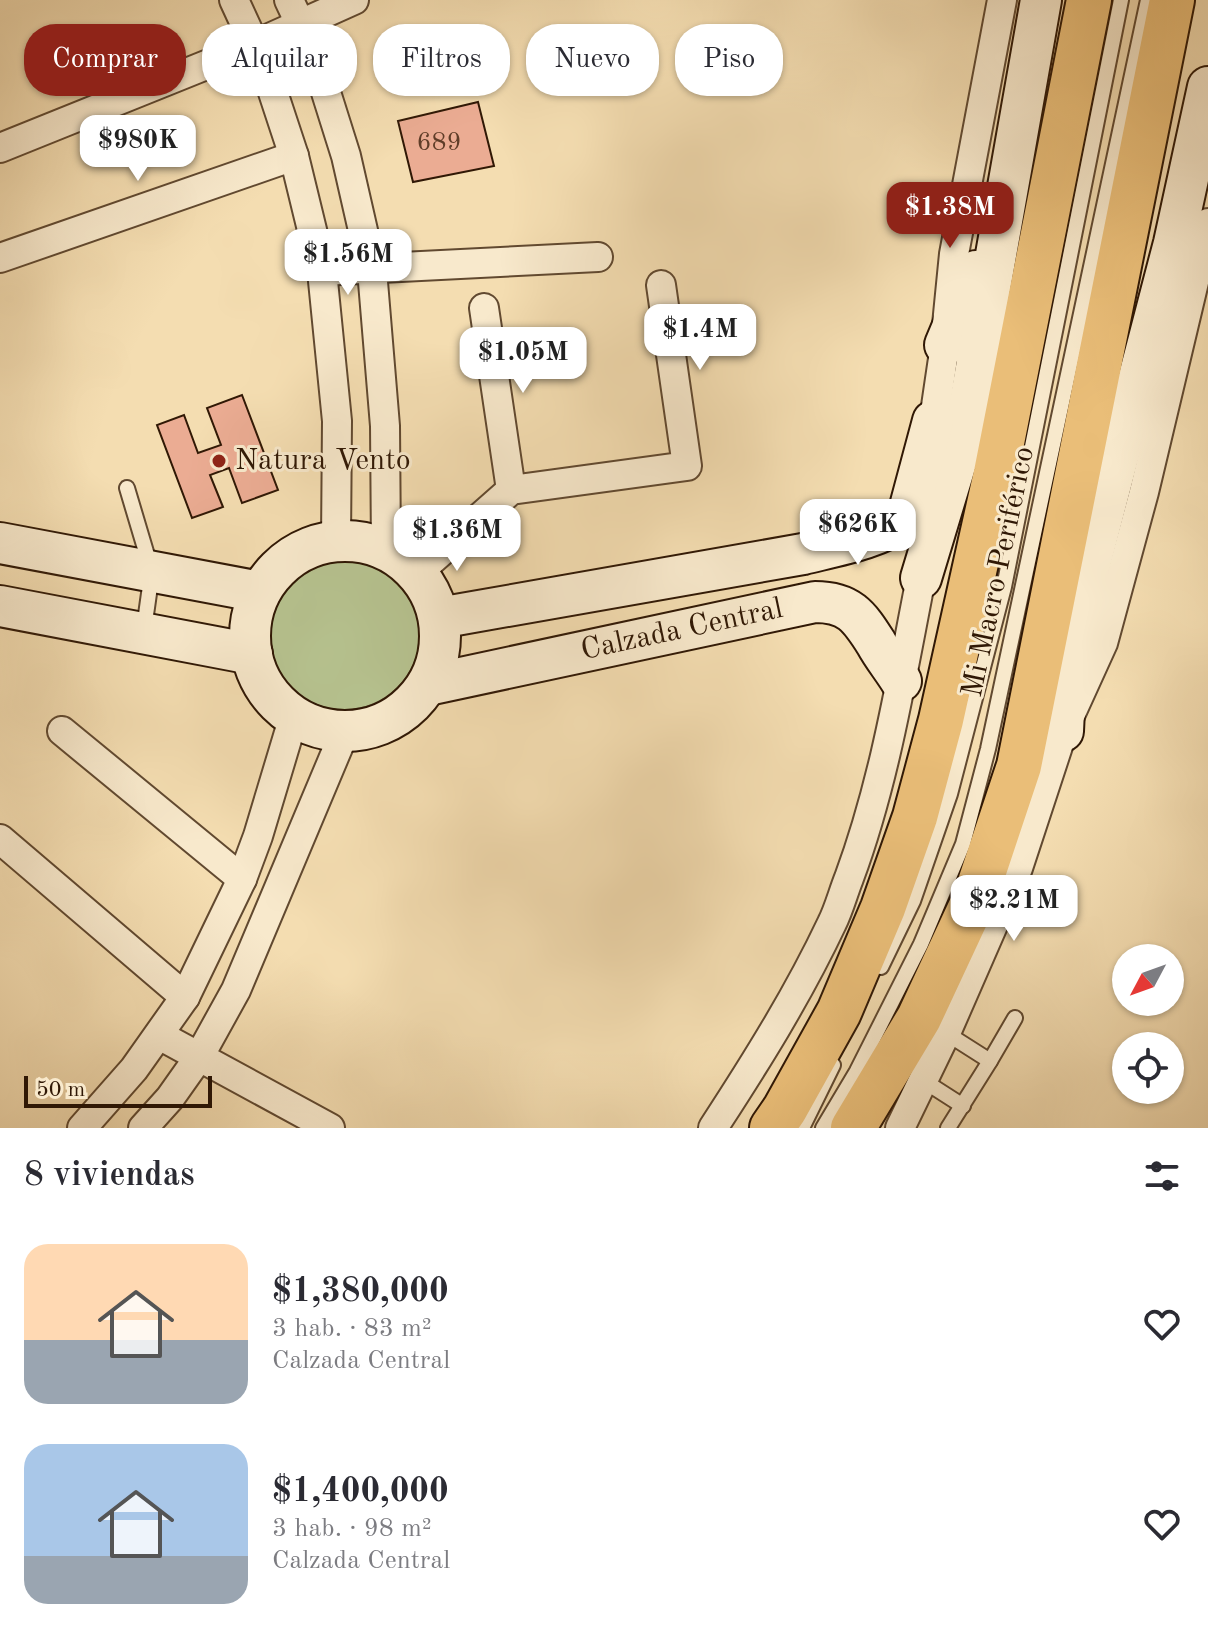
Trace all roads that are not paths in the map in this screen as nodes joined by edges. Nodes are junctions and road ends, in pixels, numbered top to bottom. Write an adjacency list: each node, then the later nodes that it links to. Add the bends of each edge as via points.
1 (234, 0): 10 (street)
2 (354, 0): 9 (street)
3 (1002, 0): 24 (street, via 954,254)
4 (1041, 0): 16 (street)
5 (1089, 0): 64 (highway, via 996,473 915,817 839,1012)
6 (1121, 0): 49 (lane, via 1004,587 950,794 913,901)
7 (1148, 0): 66 (lane, Mi Macro Periférico, via 988,749 963,844 914,958)
8 (1172, 0): 67 (highway, via 1019,766 975,898 919,1018)
9 (295, 12): 20 (street, via 346,156)
10 (245, 24)
11 (202, 65): 14 (street)
12 (1208, 87): 46 (street, via 1174,243 1066,668)
13 (274, 96): 15 (street)
14 (0, 148)
15 (294, 156): 19 (street); 21 (street)
16 (1010, 177): 24 (street); 34 (street, via 964,436)
17 (1208, 223): 46 (street, via 1103,643)
18 (598, 257): 20 (street)
19 (0, 258)
20 (372, 270): 21 (street); 30 (street, via 385,426)
21 (322, 271): 28 (street, via 337,421)
22 (661, 285): 27 (street, via 687,466)
23 (484, 308): 27 (street)
24 (945, 345): 25 (street)
25 (933, 421): 31 (street, Calzada Central, via 907,518 859,541); 34 (street)
26 (127, 488): 32 (lane)
27 (511, 490): 33 (street)
28 (336, 540): 30 (street); 35 (street, via 296,554)
29 (0, 543): 32 (street)
30 (386, 549): 33 (street)
31 (803, 554): 36 (street, via 822,564 827,574 823,594); 38 (street, Calzada Central)
32 (152, 572): 35 (street); 39 (lane)
33 (417, 573): 38 (street)
34 (921, 578): 41 (street)
35 (260, 592): 40 (street, via 250,623)
36 (815, 602): 41 (street, Calzada Central, via 853,612); 42 (street, Calzada Central)
37 (0, 606): 39 (street)
38 (439, 618): 42 (street, via 441,641)
39 (143, 634): 40 (street)
40 (252, 654): 43 (street, via 260,678)
41 (901, 681): 63 (street, via 865,833 833,922 780,1021)
42 (428, 685): 45 (street, via 406,710 378,726)
43 (294, 716): 45 (street); 48 (street)
44 (62, 731): 48 (street)
45 (345, 731): 55 (street, via 236,990)
46 (1063, 731): 52 (street, via 1018,868)
47 (0, 839): 50 (street)
48 (242, 879): 50 (street)
49 (872, 985)
50 (185, 997): 53 (street)
51 (1015, 1018): 56 (lane)
52 (946, 1033): 56 (lane); 57 (street)
53 (159, 1035): 55 (street); 60 (street)
54 (838, 1055): 65 (lane)
55 (199, 1057): 61 (street); 62 (street)
56 (990, 1061): 58 (lane)
57 (924, 1081): 58 (lane); 59 (street)
58 (963, 1106): 68 (lane)
59 (904, 1127)
60 (82, 1128)
61 (143, 1128)
62 (330, 1128)
63 (713, 1128)
64 (772, 1128)
65 (802, 1128)
66 (823, 1128)
67 (853, 1128)
68 (948, 1128)

